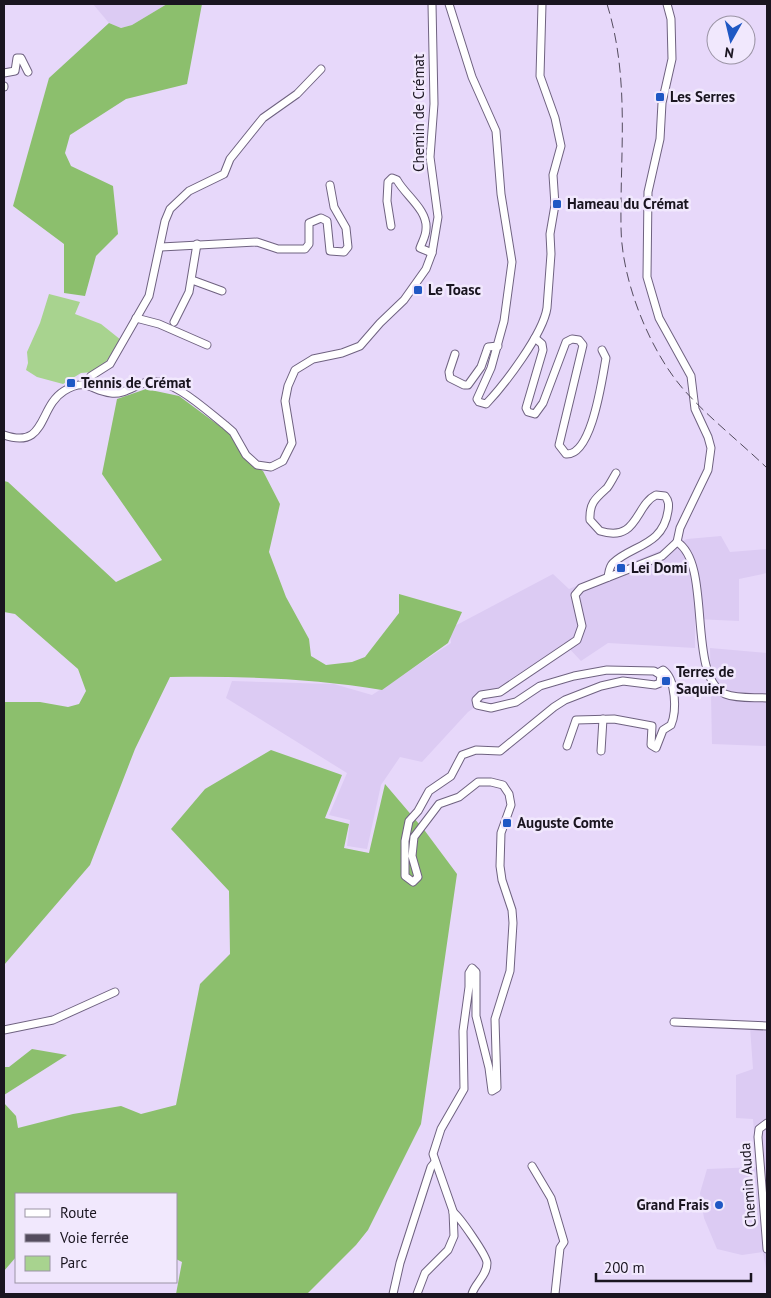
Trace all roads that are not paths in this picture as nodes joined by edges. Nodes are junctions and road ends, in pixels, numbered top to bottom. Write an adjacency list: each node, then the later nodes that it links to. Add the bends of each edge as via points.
1 (432, 4): 12 (street, Chemin de Crémat, via 434,104 430,157 438,212)
2 (449, 4): 19 (street, via 472,77 487,106 497,137 501,194 512,262 508,303)
3 (542, 4): 17 (street, via 540,76 561,146 552,175 555,205 550,234 546,317)
4 (667, 4): 25 (street, via 671,19 672,59 648,192 647,277 659,318 691,376 695,409 711,452 708,470 680,528)
5 (321, 69): 11 (street, via 297,94 262,118 230,159 224,174 189,191 170,209)
6 (4, 72): 7 (street, via 15,71 15,60 21,58)
7 (28, 72)
8 (330, 185): 10 (street, via 334,207 346,228 346,251 330,251 327,221 321,218 309,223 309,244 305,249 278,250 257,242)
9 (391, 226): 12 (street, via 387,192 392,178 422,213 426,227 420,248)
10 (197, 244): 11 (street); 13 (street)
11 (161, 247): 15 (street, via 150,296)
12 (432, 253): 22 (street, Chemin de Crémat, via 413,290 360,346 313,359 295,370 286,401 292,443 287,456 276,466 265,467 252,461 233,432 168,384 147,382 116,393)
13 (192, 280): 14 (street); 16 (street)
14 (222, 291)
15 (136, 318): 18 (street); 22 (street, via 110,364 91,376)
16 (174, 322)
17 (535, 338): 19 (street, via 489,400 482,404 477,399); 20 (street, via 543,350 526,408 535,414 543,403 566,342 579,340 583,345 558,445 566,454 573,455 578,451 590,427 606,358)
18 (207, 345)
19 (498, 346): 21 (street, via 488,348 481,367 468,385 450,378)
20 (602, 350)
21 (455, 354)
22 (84, 385): 23 (street, via 74,386 60,394 40,428 31,435 18,438)
23 (4, 435)
24 (616, 473): 26 (street, via 591,508 590,520 600,531 618,533 628,529 656,495 665,496 669,504 657,534 614,562 608,570)
25 (677, 544): 26 (street, via 662,556); 28 (street, via 688,556 694,578 700,630 712,682 732,696)
26 (608, 577): 27 (street, via 576,593 582,626 577,640 500,692 478,696 477,705 498,707 522,700 548,683 597,671 645,670)
27 (658, 673): 29 (street, via 663,670 668,674 676,702 671,725 663,730 656,748 651,745 652,726); 37 (street, via 662,679 658,685 614,682 564,700 500,751 462,755 448,780 429,790 409,821 405,841 405,876 413,882 418,877 412,856 414,837 439,804 463,794 474,784 485,782 502,785 510,798 499,843 502,880 513,923 510,971 495,1019 497,1088 492,1091 490,1087 490,1068 476,1016 476,972 472,968 464,1025 464,1089 439,1134 434,1151)
28 (767, 698)
29 (603, 719): 30 (street, via 576,720); 31 (street)
30 (567, 746)
31 (601, 751)
32 (115, 992): 35 (street, via 53,1020)
33 (674, 1022): 34 (street)
34 (767, 1026)
35 (4, 1030)
36 (767, 1123): 40 (street, Chemin Auda, via 759,1129 758,1137)
37 (435, 1162): 39 (street); 41 (street, via 400,1263)
38 (532, 1166): 44 (street, via 551,1198 564,1242 560,1248)
39 (453, 1211): 42 (street, via 455,1229 451,1243 425,1274); 43 (street, via 485,1254 484,1276)
40 (767, 1249)
41 (393, 1294)
42 (417, 1294)
43 (472, 1294)
44 (555, 1294)

